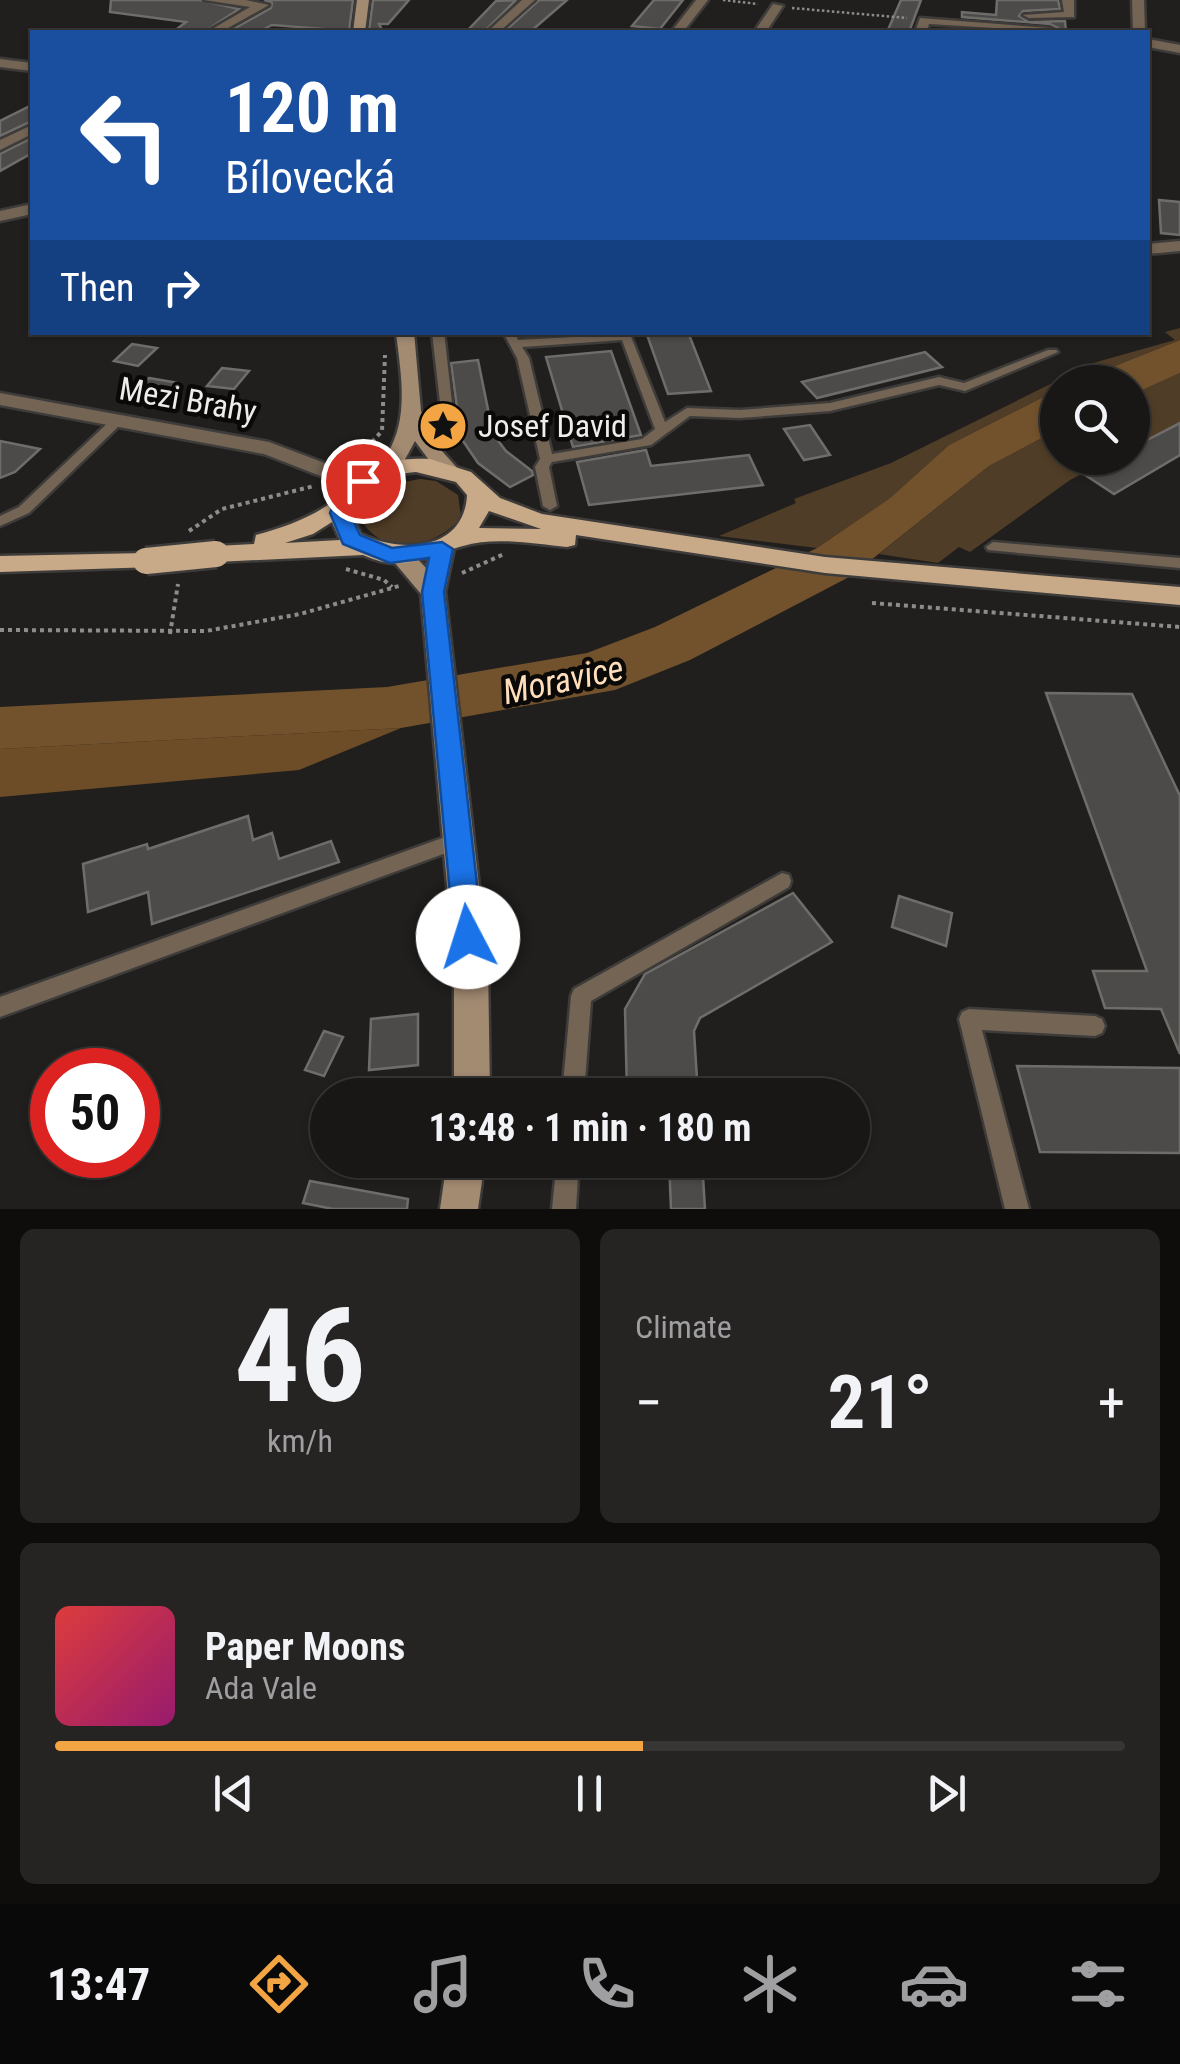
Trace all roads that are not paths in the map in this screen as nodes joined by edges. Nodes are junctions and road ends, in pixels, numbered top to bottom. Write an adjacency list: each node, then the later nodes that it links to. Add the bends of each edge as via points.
1 (210, 0): 12 (street, via 263,6)
2 (363, 0): 13 (main road)
3 (529, 0): 14 (street)
4 (702, 0): 15 (street)
5 (1068, 0): 9 (street, via 1070,15 1061,18)
6 (1138, 0): 18 (street)
7 (777, 6): 16 (street)
8 (974, 10): 10 (street, via 943,8)
9 (1005, 12)
10 (940, 22): 11 (street); 17 (street)
11 (922, 26)
12 (217, 30)
13 (359, 30)
14 (495, 30)
15 (679, 30)
16 (761, 30)
17 (1028, 30)
18 (1138, 30)
19 (1150, 43): 20 (street)
20 (1180, 49)
21 (0, 63): 22 (street)
22 (30, 67)
23 (30, 130): 24 (street)
24 (0, 146)
25 (30, 210): 26 (street)
26 (0, 216)
27 (1180, 246): 28 (street)
28 (1150, 249)
29 (406, 335): 34 (main road)
30 (438, 335): 36 (lane)
31 (512, 338): 37 (lane, via 626,336); 38 (lane, via 523,358)
32 (1052, 352): 37 (lane, via 965,387 939,382 830,407 688,412)
33 (0, 399): 35 (street, Mezi Brahy)
34 (412, 414): 39 (main road); 40 (main road, via 400,452)
35 (118, 420): 41 (street, Mezi Brahy, via 284,451); 45 (lane, via 24,510)
36 (449, 429)
37 (662, 430): 38 (lane, via 638,445)
38 (547, 459): 43 (lane, via 542,467)
39 (448, 470): 40 (main road, via 420,465); 42 (main road)
40 (381, 472): 41 (main road)
41 (349, 479): 44 (main road)
42 (478, 493): 46 (main road, via 479,517); 48 (main road, via 512,514)
43 (550, 506)
44 (341, 507): 47 (main road, via 343,529); 50 (main road, via 305,529)
45 (0, 522)
46 (452, 544): 48 (main road, via 502,534); 51 (main road); 54 (main road)
47 (362, 547): 50 (main road); 51 (main road)
48 (687, 547): 55 (main road)
49 (993, 547): 52 (lane)
50 (216, 554): 53 (main road, bridge)
51 (400, 556): 54 (main road)
52 (1180, 563)
53 (0, 564)
54 (433, 592): 56 (main road)
55 (1180, 596)
56 (458, 829): 58 (lane); 60 (main road, via 474,1010)
57 (782, 881): 61 (lane, via 581,996)
58 (0, 1007)
59 (1095, 1026): 66 (lane, via 969,1019)
60 (472, 1078)
61 (574, 1078)
62 (463, 1178): 64 (main road)
63 (567, 1178): 65 (lane)
64 (459, 1209)
65 (564, 1209)
66 (1017, 1209)

